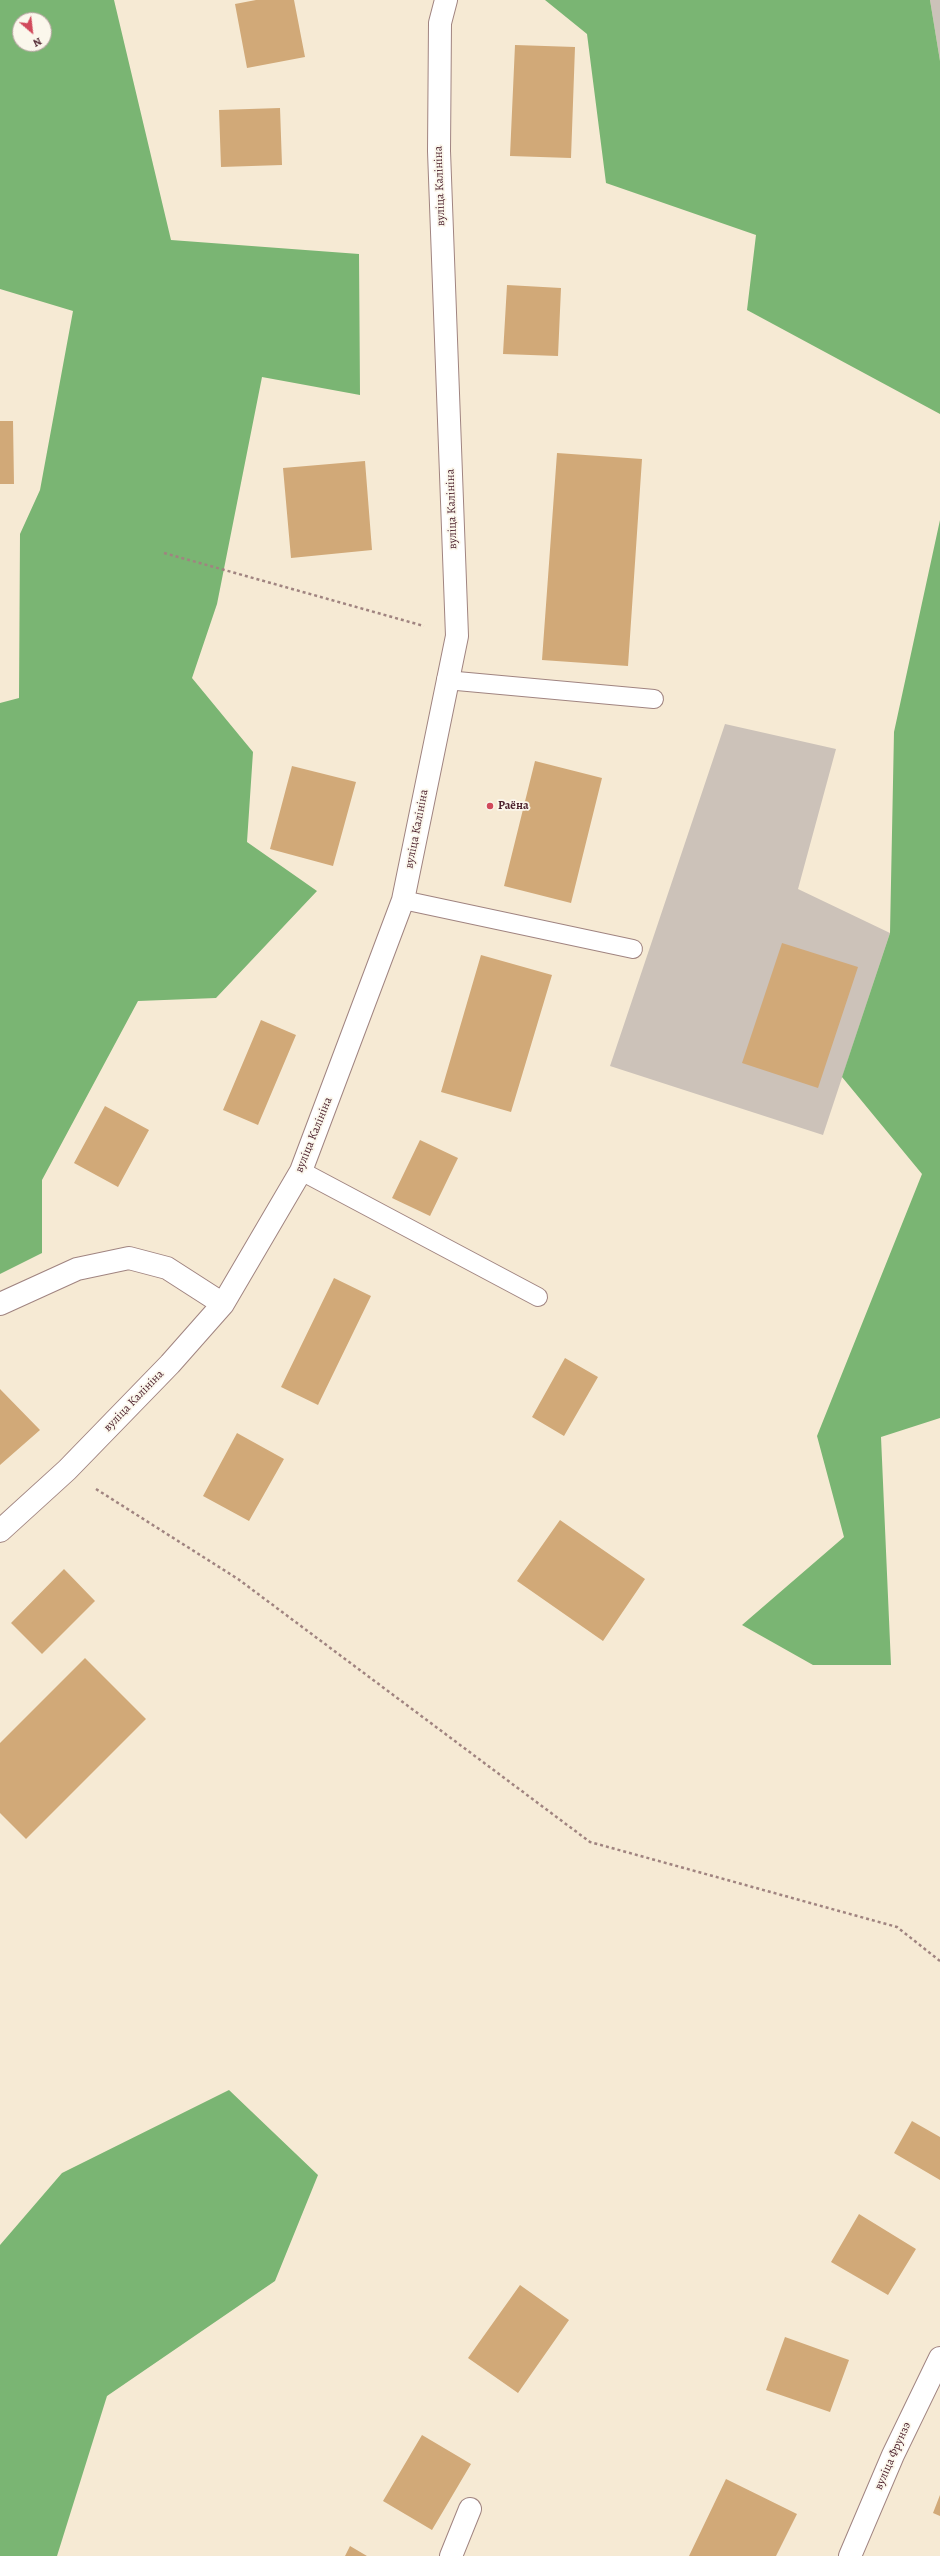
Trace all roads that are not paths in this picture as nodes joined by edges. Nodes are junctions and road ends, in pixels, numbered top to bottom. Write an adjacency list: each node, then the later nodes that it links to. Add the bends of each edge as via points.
1 (446, 0): 2 (street, вуліца Калініна, via 440,23 439,151 457,636)
2 (446, 680): 3 (lane); 4 (street, вуліца Калініна)
3 (654, 699)
4 (403, 900): 5 (lane); 6 (street, вуліца Калініна)
5 (634, 949)
6 (301, 1171): 7 (lane); 9 (street, вуліца Калініна)
7 (538, 1296)
8 (0, 1304): 9 (street, via 77,1269 129,1258 167,1268)
9 (223, 1304): 10 (street, вуліца Калініна, via 170,1364 67,1470)
10 (0, 1531)
11 (940, 2358): 14 (street, вуліца Фрунзэ, via 892,2455)
12 (470, 2509): 13 (street)
13 (451, 2556)
14 (850, 2556)

